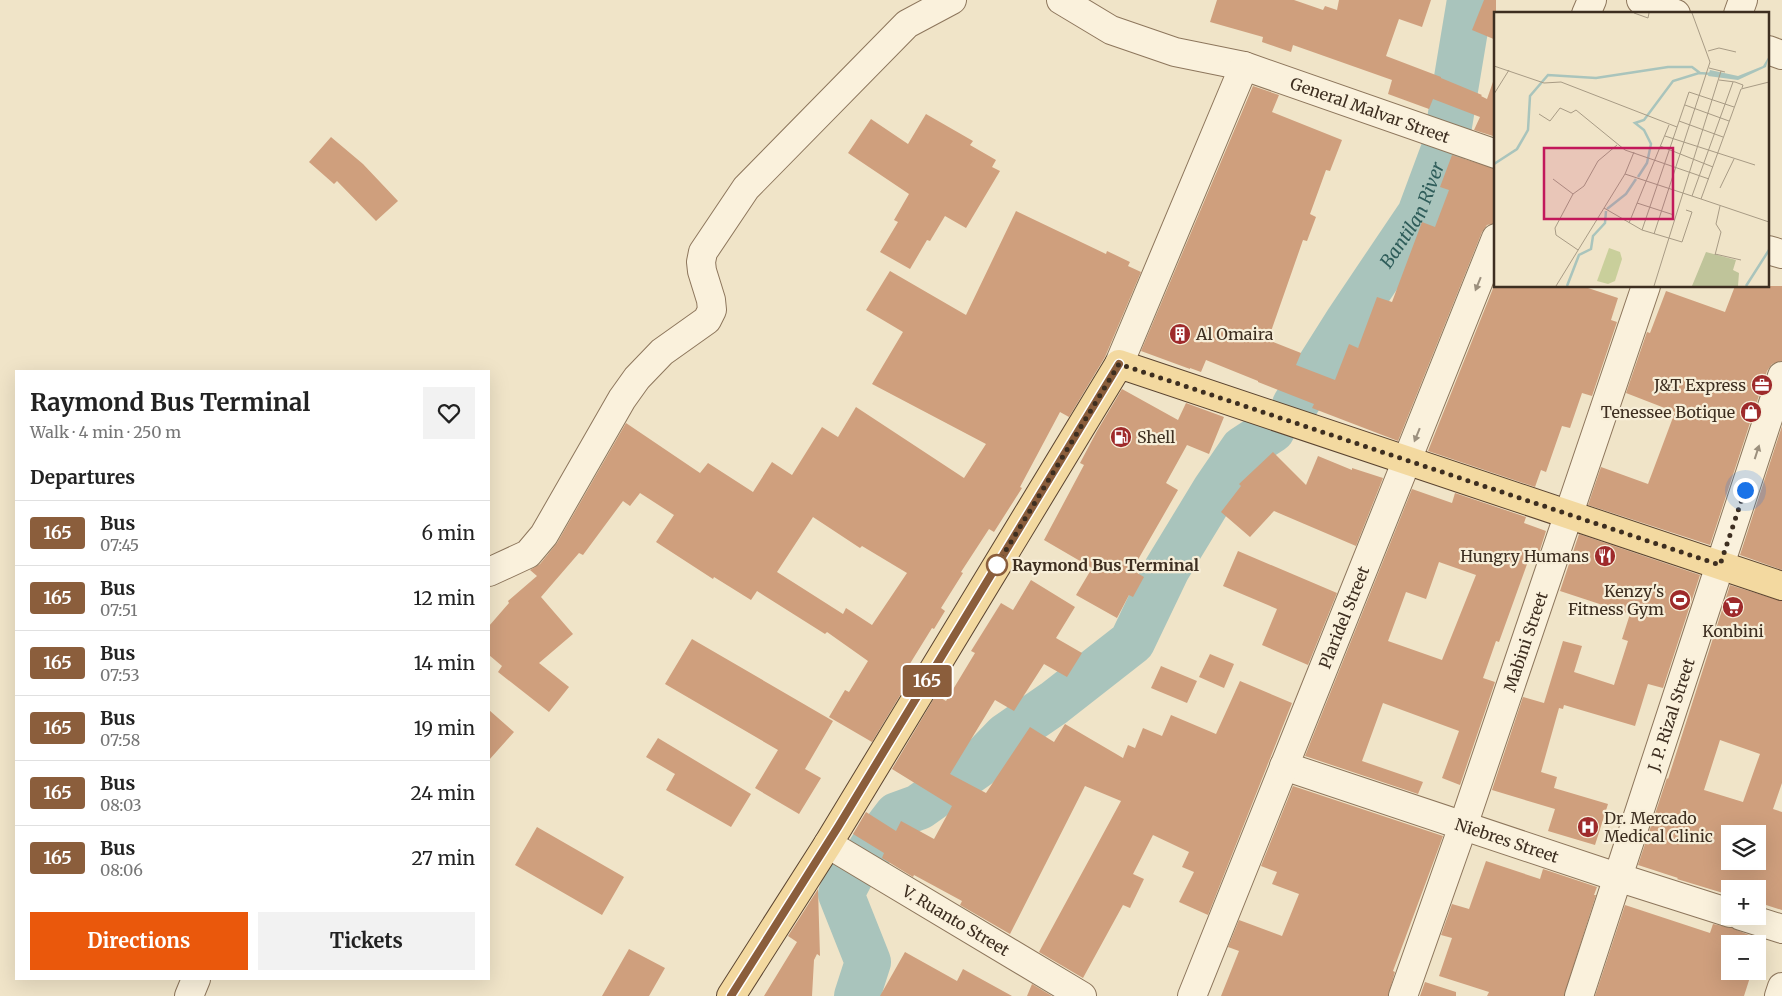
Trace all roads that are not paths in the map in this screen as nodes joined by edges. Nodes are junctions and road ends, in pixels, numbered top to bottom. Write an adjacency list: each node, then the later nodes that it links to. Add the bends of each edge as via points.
1 (952, 0): 20 (street, via 907,24 746,188 703,252 702,271 712,310 707,320 662,352 637,378 544,535 528,554)
2 (1061, 0): 11 (street, General Malvar Street, via 1111,30 1175,52)
3 (1592, 0): 6 (street)
4 (1641, 0): 7 (street)
5 (1743, 0): 8 (street)
6 (1587, 12)
7 (1671, 12)
8 (1739, 12)
9 (1770, 51): 10 (street)
10 (1782, 55)
11 (1244, 66): 12 (street, General Malvar Street); 15 (street)
12 (1494, 153)
13 (1494, 243): 17 (street, Plaridel Street, one-way to 17)
14 (1645, 288): 18 (street, Mabini Street)
15 (1119, 364): 17 (main road); 24 (main road)
16 (1782, 376): 19 (street, J. P. Rizal Street, one-way to 16)
17 (1407, 460): 18 (main road); 22 (street, Plaridel Street)
18 (1570, 515): 19 (main road); 23 (street, Mabini Street)
19 (1720, 565): 21 (main road); 25 (street, J. P. Rizal Street)
20 (490, 572)
21 (1782, 586)
22 (1284, 766): 23 (street, Niebres Street); 34 (street, Plaridel Street)
23 (1463, 826): 25 (street, Niebres Street); 35 (street, Mabini Street)
24 (828, 844): 32 (main road); 33 (street, V. Ruanto Street)
25 (1617, 877): 26 (street, Niebres Street); 36 (street, J. P. Rizal Street)
26 (1721, 910)
27 (1766, 924): 28 (street)
28 (1782, 929)
29 (196, 980): 31 (street)
30 (1782, 988): 37 (street)
31 (190, 996)
32 (731, 996)
33 (1082, 996)
34 (1192, 996)
35 (1403, 996)
36 (1579, 996)
37 (1779, 996)

